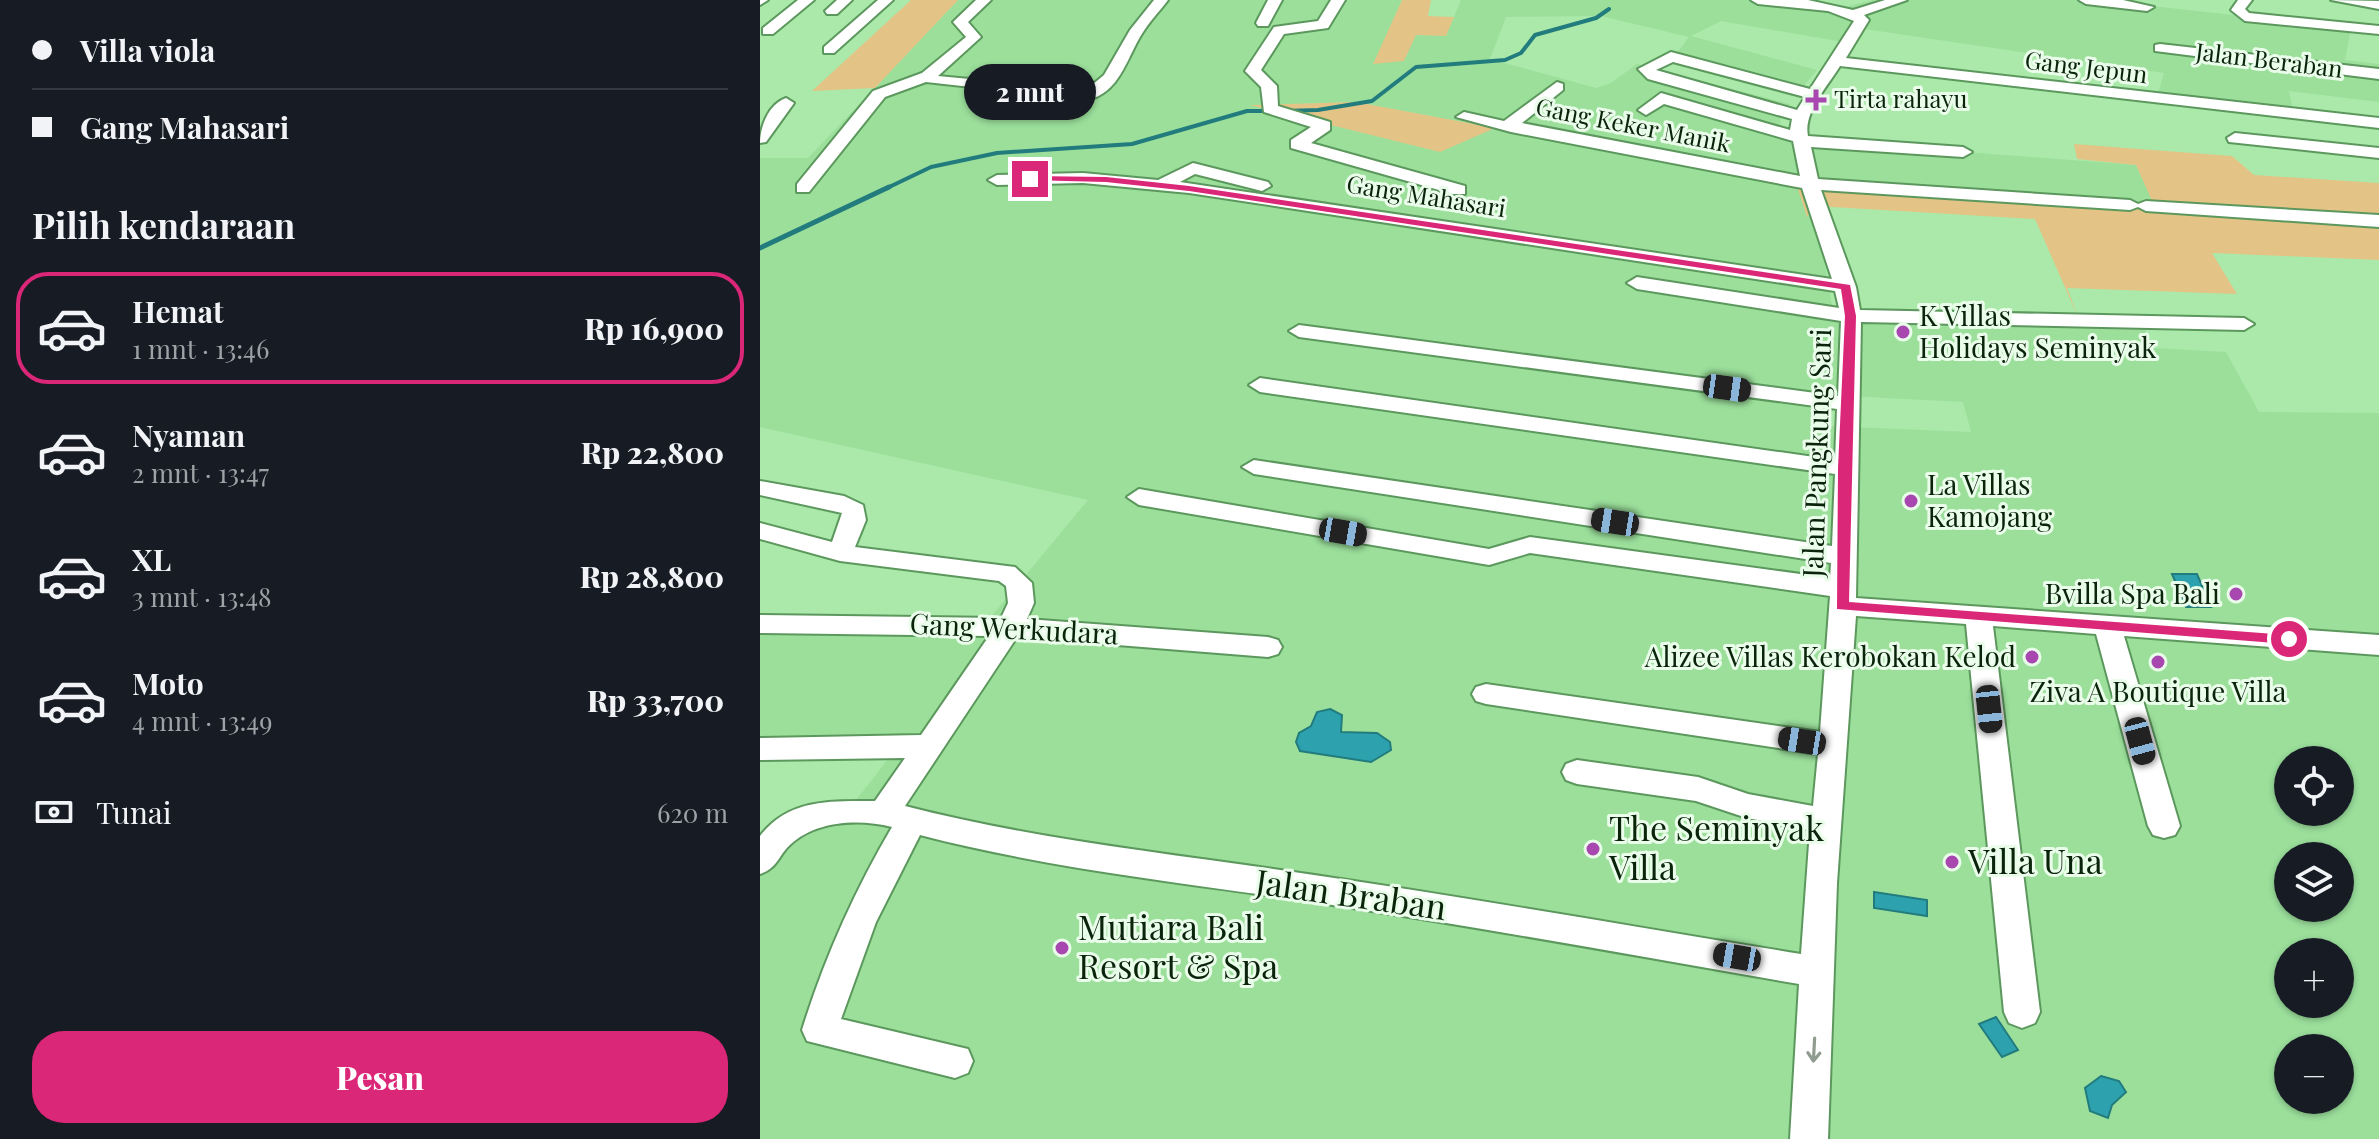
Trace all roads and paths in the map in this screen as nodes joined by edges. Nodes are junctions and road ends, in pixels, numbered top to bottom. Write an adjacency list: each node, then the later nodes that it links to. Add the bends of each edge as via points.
1 (807, 0): 20 (street)
2 (845, 0): 16 (street)
3 (886, 0): 22 (street)
4 (984, 0): 24 (street, via 960,22 974,37)
5 (1161, 0): 24 (street, via 1096,94)
6 (1275, 0): 18 (street)
7 (1338, 0): 44 (street, via 1323,25 1279,30 1254,67 1269,86 1267,106 1324,125 1299,146)
8 (1758, 0): 13 (street)
9 (1900, 0): 17 (street)
10 (2086, 0): 15 (street)
11 (2243, 0): 19 (street, via 2238,10 2245,17)
12 (2338, 0): 14 (street)
13 (1815, 3): 17 (street)
14 (2379, 5)
15 (2147, 7)
16 (832, 11)
17 (1853, 14): 25 (street, via 1861,21)
18 (1263, 23)
19 (2379, 30)
20 (768, 31)
21 (2160, 48): 23 (street, Jalan Beraban)
22 (829, 50)
23 (2379, 74)
24 (928, 76): 43 (street, via 879,94)
25 (1829, 79): 30 (street, Gang Jepun); 32 (street); 32 (street, Gang Jepun, via 1671,57 1646,69)
26 (1557, 87): 31 (street, Gang Keker Manik, via 1510,121)
27 (786, 103): 33 (street)
28 (1646, 110): 32 (street, via 1661,98)
29 (1464, 117): 31 (street)
30 (2379, 123)
31 (1511, 127): 42 (street, Gang Keker Manik)
32 (1801, 132): 37 (street); 42 (street, Jalan Pangkung Sari)
33 (760, 138)
34 (2235, 138): 35 (street)
35 (2286, 143): 36 (street); 38 (street)
36 (2327, 146)
37 (1963, 152)
38 (2379, 153)
39 (2267, 158): 40 (street)
40 (2379, 167)
41 (997, 180): 47 (street, Gang Mahasari, via 1083,178 1161,185)
42 (1811, 184): 45 (street, Gang Keker Manik); 47 (street, Jalan Pangkung Sari)
43 (803, 188)
44 (1459, 190)
45 (2379, 221)
46 (1637, 283): 48 (street)
47 (1846, 287): 48 (street, Jalan Pangkung Sari)
48 (1851, 316): 49 (street); 52 (street, Jalan Pangkung Sari)
49 (2244, 324)
50 (1299, 331): 52 (street)
51 (1260, 385): 54 (street)
52 (1849, 404): 54 (street, Jalan Pangkung Sari)
53 (1254, 467): 59 (street)
54 (1844, 468): 59 (street, Jalan Pangkung Sari)
55 (760, 488): 58 (street, via 854,510)
56 (1139, 497): 60 (street, via 1489,557 1530,545)
57 (760, 531): 58 (street)
58 (840, 553): 61 (street, via 1006,573 1019,583)
59 (1843, 556): 60 (street, Jalan Pangkung Sari)
60 (1842, 598): 62 (street); 68 (street, Jalan Pangkung Sari)
61 (1016, 614): 63 (street, Gang Werkudara); 66 (street, Gang Werkudara); 69 (street)
62 (1979, 618): 64 (street); 77 (street)
63 (760, 624)
64 (2108, 628): 65 (street); 74 (street)
65 (2379, 645)
66 (1268, 647)
67 (1486, 694): 68 (street)
68 (1834, 745): 73 (street, Jalan Pangkung Sari)
69 (930, 746): 70 (street); 72 (street)
70 (760, 749)
71 (1577, 772): 73 (street, via 1698,789 1747,806)
72 (898, 817): 75 (street, Jalan Braban, via 818,813 796,822); 76 (street, Jalan Braban, via 1111,861 1339,892); 78 (street, via 842,957 820,1030)
73 (1825, 821): 76 (street, Jalan Pangkung Sari)
74 (2164, 826)
75 (760, 861)
76 (1819, 972): 79 (street, Jalan Pangkung Sari, one-way to 79)
77 (2022, 1012)
78 (955, 1061)
79 (1809, 1139)

